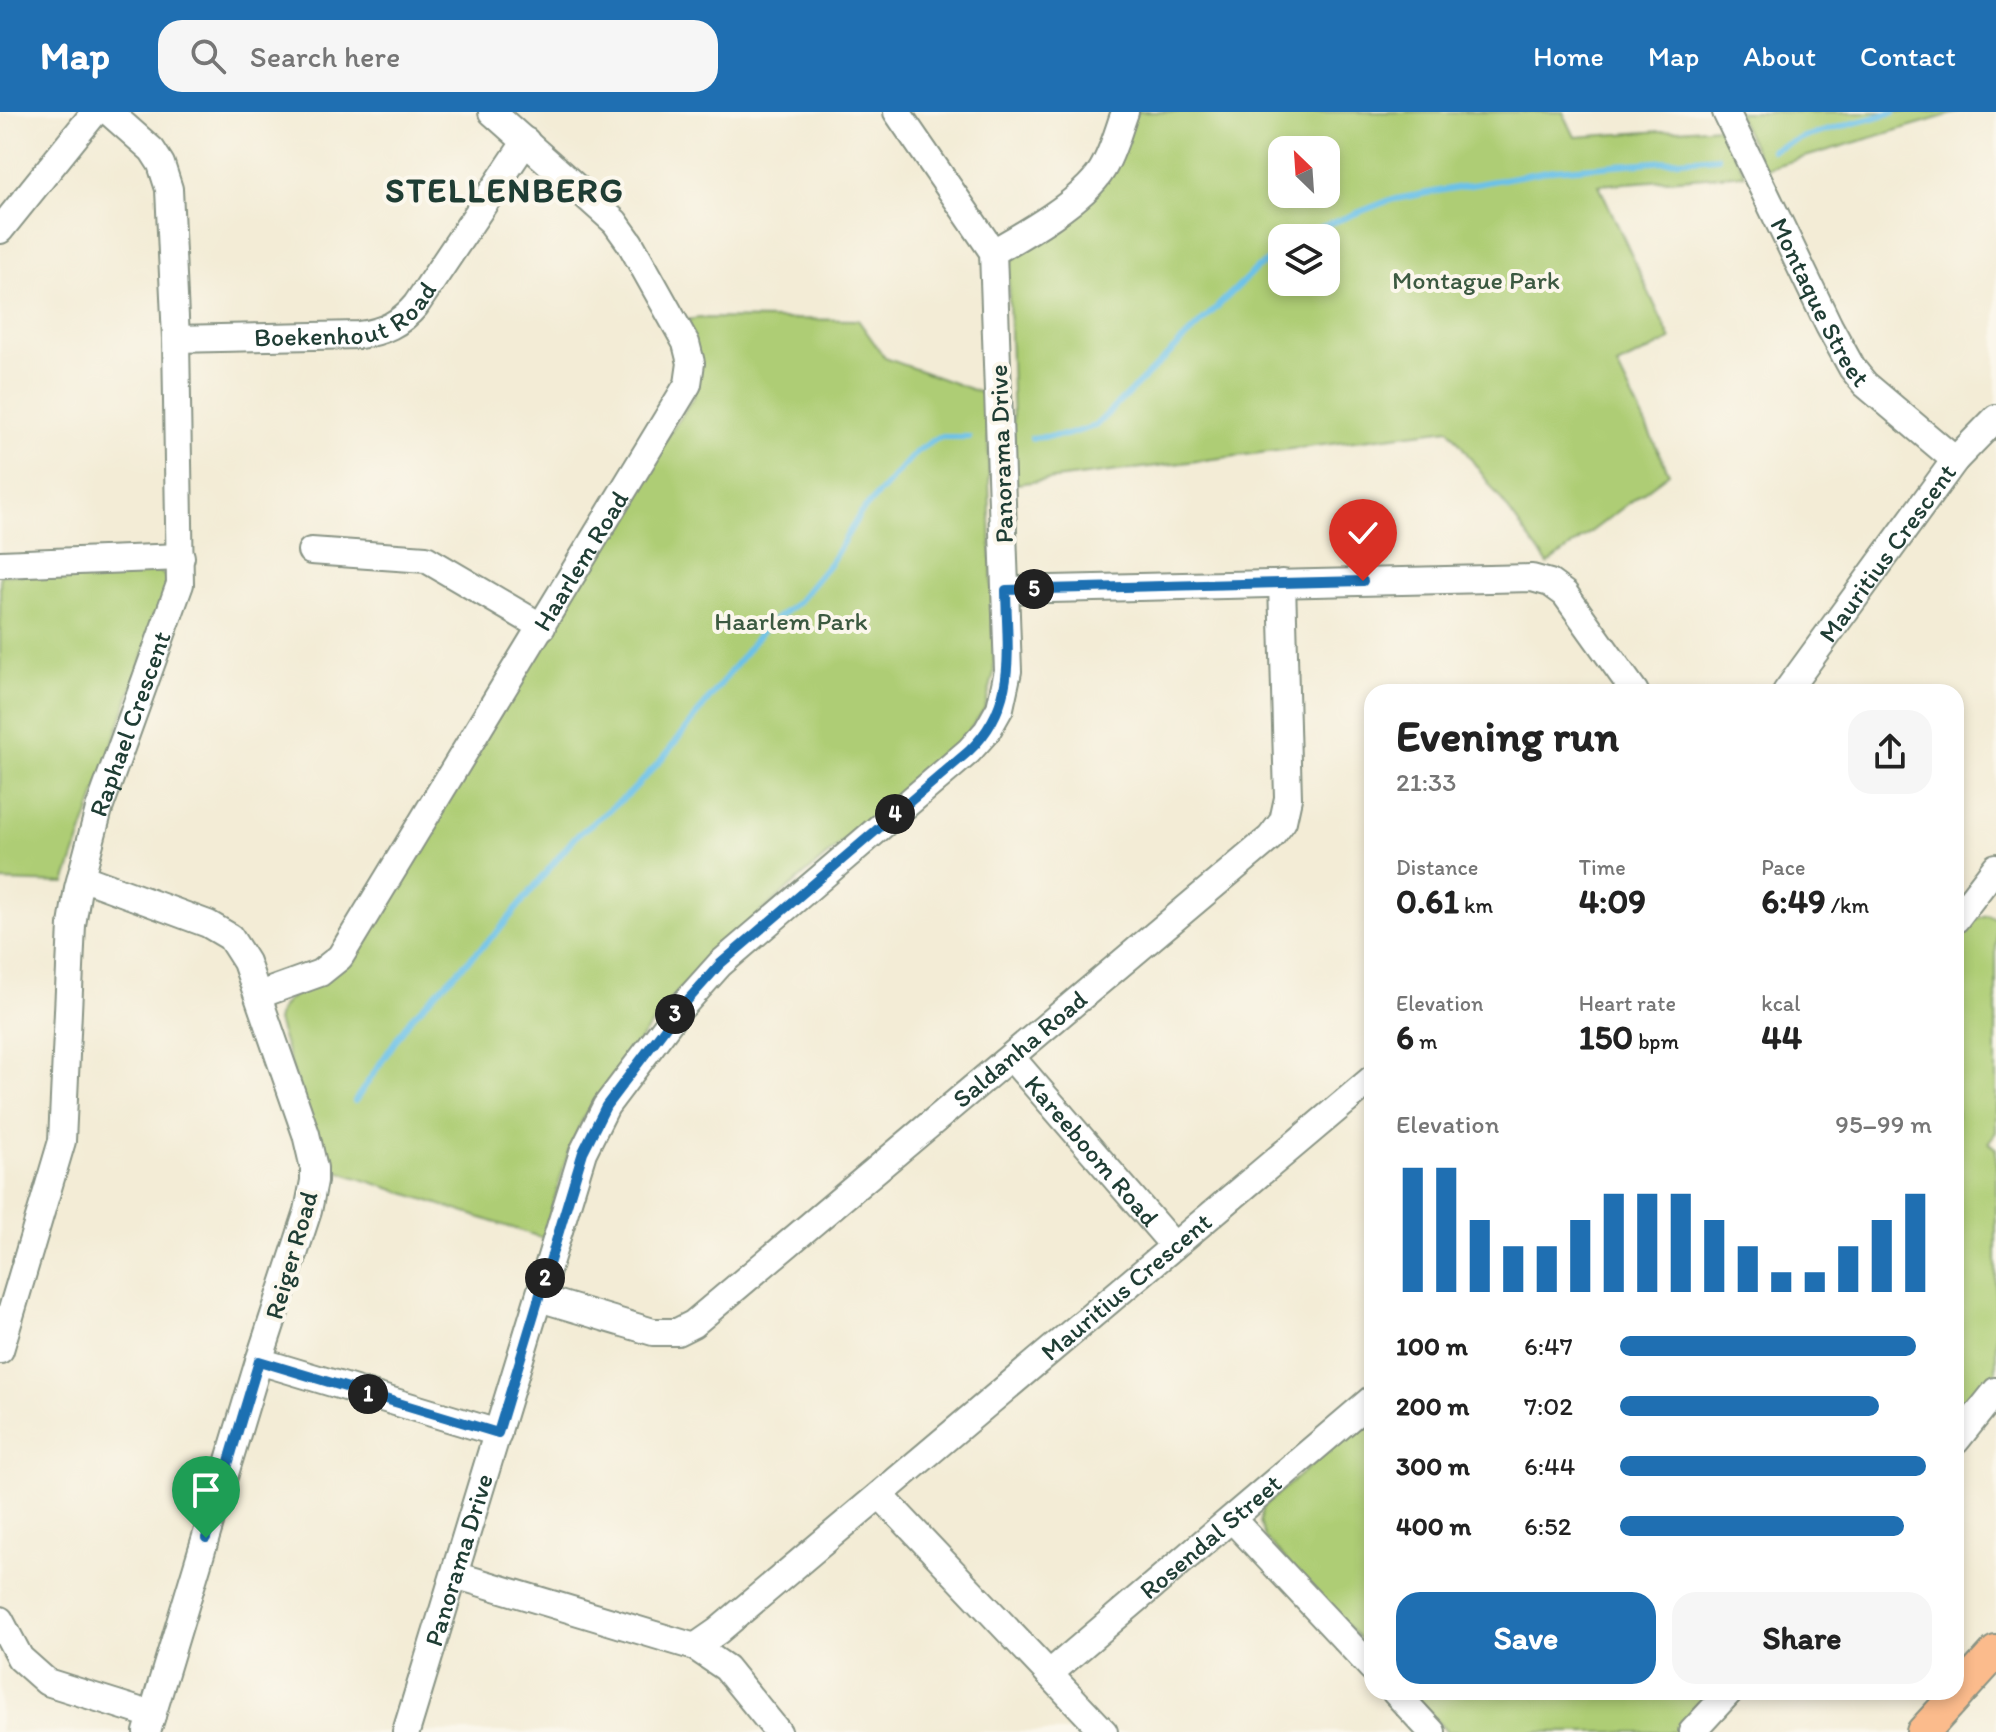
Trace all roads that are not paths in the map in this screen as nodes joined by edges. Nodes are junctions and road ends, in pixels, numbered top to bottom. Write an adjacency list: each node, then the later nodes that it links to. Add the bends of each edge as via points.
1 (95, 112): 8 (street)
2 (109, 112): 10 (street, Raphael Crescent, via 152,150 169,189)
3 (492, 112): 7 (street, Haarlem Road)
4 (897, 112): 9 (street)
5 (1125, 112): 9 (street, via 1094,181)
6 (1726, 112): 12 (street, Montaque Street, via 1852,368)
7 (526, 141): 10 (street, Boekenhout Road, via 416,305 387,329 359,335); 18 (street, Haarlem Road, via 623,232 686,343 691,363 684,394)
8 (0, 230)
9 (993, 252): 17 (street, Panorama Drive)
10 (176, 339): 14 (street, Raphael Crescent)
11 (1996, 418): 12 (street, Mauritius Crescent)
12 (1955, 460): 20 (street, Mauritius Crescent)
13 (311, 551): 18 (street, via 426,559)
14 (181, 557): 15 (street); 22 (street, Raphael Crescent, via 172,611 99,809)
15 (0, 564)
16 (1282, 583): 17 (street); 19 (street, via 1542,579 1565,594); 26 (street, Saldanha Road, via 1288,798 1283,821 1270,838)
17 (1006, 590): 29 (street, Panorama Drive, via 1006,683 987,731 730,955 677,1012 593,1129)
18 (542, 627): 25 (street, Haarlem Road, via 340,957 320,973)
19 (1629, 684)
20 (1792, 684)
21 (1996, 867): 23 (street)
22 (81, 877): 25 (street, Reiger Road, via 220,930 242,953); 30 (street, Raphael Crescent, via 72,925 62,1141)
23 (1988, 896): 24 (street)
24 (1964, 913)
25 (259, 995): 31 (street, Reiger Road, via 314,1168 308,1211)
26 (1011, 1057): 28 (street, Kareeboom Road); 29 (street, Saldanha Road, via 685,1329 653,1332)
27 (1364, 1086): 28 (street, Mauritius Crescent)
28 (1174, 1246): 36 (street, Mauritius Crescent)
29 (539, 1298): 35 (street, Panorama Drive)
30 (0, 1350)
31 (259, 1361): 35 (street); 48 (street, Reiger Road)
32 (1996, 1391): 34 (street)
33 (1364, 1406): 37 (street, Rosendal Street)
34 (1964, 1431)
35 (498, 1433): 38 (street, Panorama Drive)
36 (880, 1495): 40 (street, Mauritius Crescent); 43 (street)
37 (1232, 1519): 42 (street); 43 (street, Rosendal Street)
38 (455, 1575): 40 (street); 49 (street, Panorama Drive)
39 (0, 1620): 48 (street, via 20,1658 47,1682)
40 (695, 1647): 50 (street, via 726,1668)
41 (1996, 1652): 44 (main road)
42 (1364, 1659)
43 (1049, 1674): 51 (street)
44 (1964, 1687)
45 (1402, 1700): 52 (street)
46 (1722, 1700): 53 (street)
47 (1952, 1700): 54 (main road)
48 (150, 1723)
49 (406, 1732)
50 (778, 1732)
51 (1104, 1732)
52 (1432, 1732)
53 (1692, 1732)
54 (1923, 1732)

